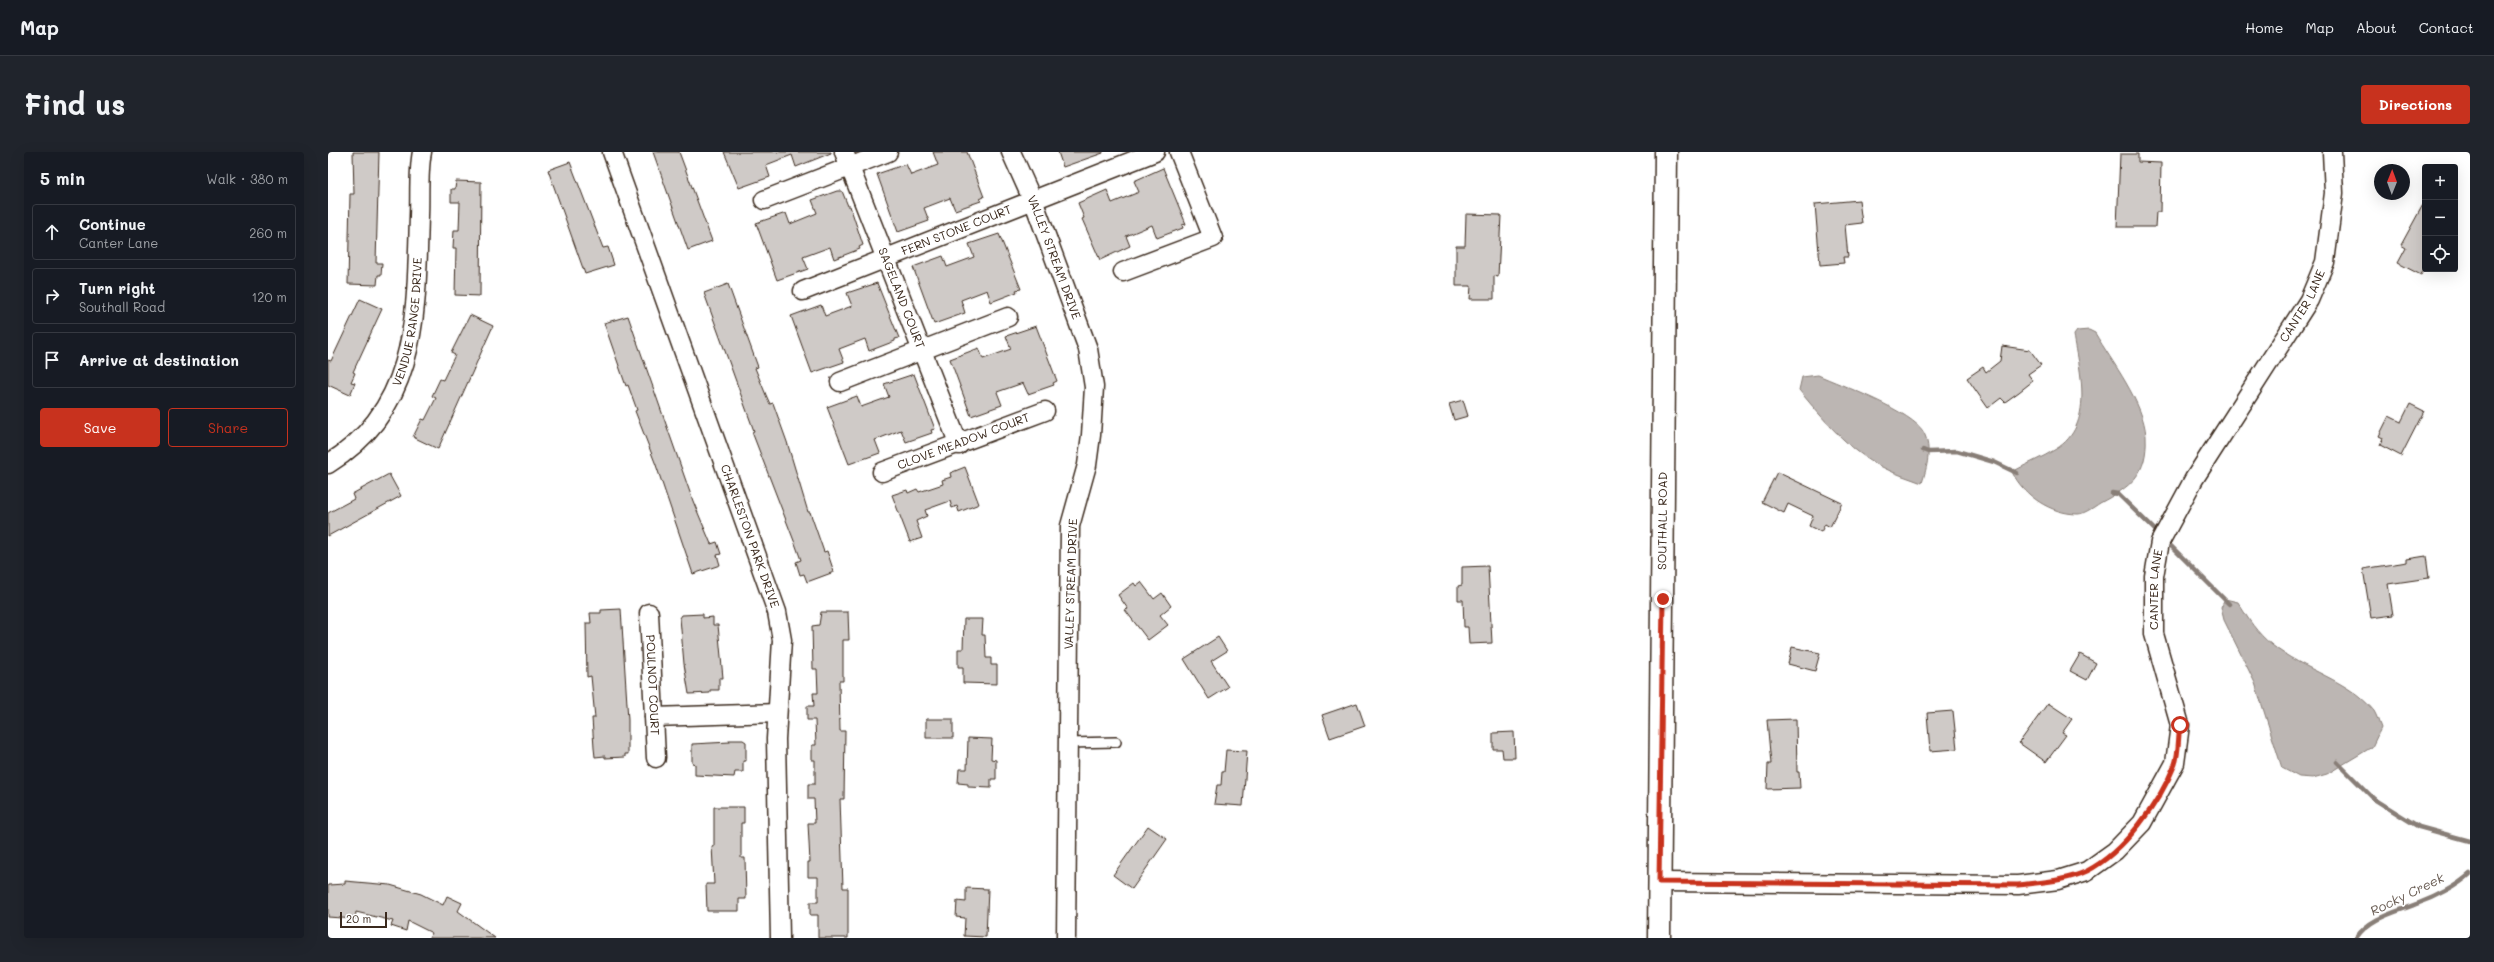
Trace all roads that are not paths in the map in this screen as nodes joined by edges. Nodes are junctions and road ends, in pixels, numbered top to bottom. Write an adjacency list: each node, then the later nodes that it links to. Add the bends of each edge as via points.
1 (422, 152): 20 (street, VENDUE RANGE DRIVE, via 416,311 411,342 388,406 353,446)
2 (612, 152): 23 (street, CHARLESTON PARK DRIVE, via 778,612 782,640)
3 (888, 152): 9 (street)
4 (1011, 152): 11 (street, VALLEY STREAM DRIVE)
5 (1155, 152): 11 (street, FERN STONE COURT)
6 (1179, 152): 13 (street, via 1214,238)
7 (1666, 152): 28 (street, SOUTHALL ROAD)
8 (2332, 152): 28 (street, CANTER LANE, via 2334,193 2326,262 2309,300 2194,479 2160,542 2154,576 2154,634 2180,725 2175,763 2142,823 2115,851 2087,871 2050,881 2018,885)
9 (847, 160): 10 (street); 12 (street, SAGELAND COURT)
10 (764, 200)
11 (1031, 201): 12 (street, FERN STONE COURT); 26 (street, VALLEY STREAM DRIVE, via 1088,350 1094,387 1087,465 1070,526)
12 (886, 259): 14 (street, FERN STONE COURT); 16 (street, SAGELAND COURT)
13 (1123, 272)
14 (803, 291)
15 (1008, 317): 16 (street)
16 (922, 351): 17 (street); 19 (street, SAGELAND COURT)
17 (840, 382)
18 (1045, 411): 19 (street, CLOVE MEADOW COURT)
19 (960, 445): 21 (street, CLOVE MEADOW COURT)
20 (328, 464)
21 (882, 472)
22 (649, 613): 24 (street, POULNOT COURT)
23 (777, 713): 24 (street); 29 (street, CHARLESTON PARK DRIVE)
24 (654, 717): 27 (street, POULNOT COURT)
25 (1116, 742): 26 (lane)
26 (1067, 743): 30 (street, VALLEY STREAM DRIVE)
27 (656, 758)
28 (1659, 882): 31 (street, SOUTHALL ROAD)
29 (780, 938)
30 (1066, 938)
31 (1659, 938)

